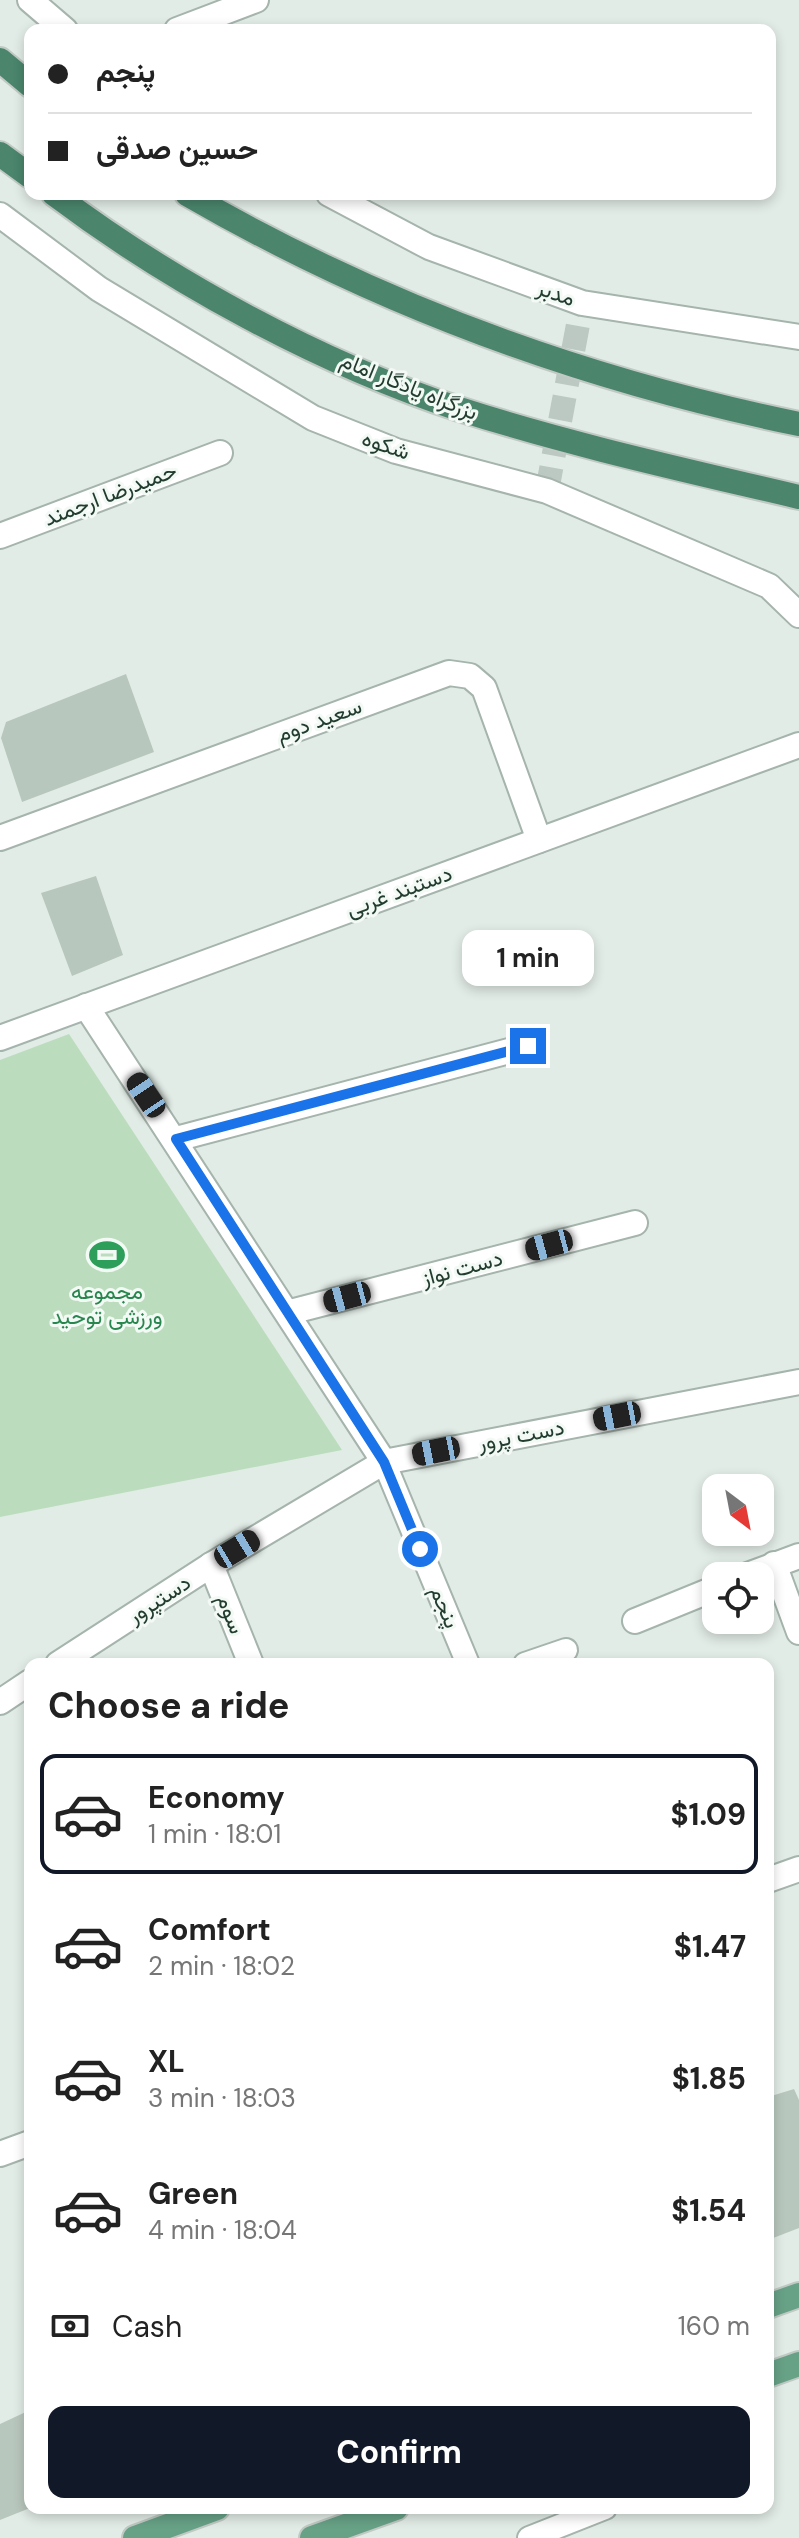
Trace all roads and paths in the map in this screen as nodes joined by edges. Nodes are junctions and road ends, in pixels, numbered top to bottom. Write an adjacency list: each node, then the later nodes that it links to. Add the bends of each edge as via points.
1 (30, 0): 3 (street)
2 (256, 0): 4 (street)
3 (58, 24)
4 (193, 24)
5 (0, 60): 6 (highway)
6 (24, 80)
7 (0, 154): 8 (highway)
8 (24, 172)
9 (63, 200): 16 (highway, بزرگراه یادگار امام, via 174,273 278,331 456,408 571,443)
10 (198, 200): 14 (highway, via 387,298 494,339 619,378)
11 (340, 200): 13 (street, مدبر, via 429,247 582,303)
12 (0, 215): 18 (street, شکوه, via 99,289 313,418 396,451 547,491 769,586)
13 (799, 337)
14 (799, 424)
15 (220, 453): 17 (street, حمیدرضا ارجمند)
16 (799, 497)
17 (0, 536)
18 (799, 615)
19 (799, 745): 21 (street, دستبند غربی)
20 (0, 838): 21 (street, سعید دوم, via 449,673 470,676 484,688)
21 (539, 840): 22 (street, دستبند غربی)
22 (86, 1006): 23 (street, دستبند غربی); 25 (street)
23 (0, 1038)
24 (528, 1046): 25 (street)
25 (176, 1139): 27 (street)
26 (635, 1223): 27 (street, دست نواز)
27 (290, 1312): 29 (street)
28 (799, 1382): 29 (street, دست پرور)
29 (384, 1462): 32 (street, دستپرور); 39 (lane, پنجم)
30 (799, 1556): 31 (street)
31 (774, 1564): 35 (street)
32 (211, 1565): 37 (street, دستپرور); 38 (street, سوم)
33 (702, 1594): 34 (street)
34 (635, 1621)
35 (799, 1632)
36 (566, 1650): 40 (lane)
37 (67, 1658)
38 (249, 1658)
39 (466, 1658)
40 (543, 1658)
41 (24, 1686): 42 (street)
42 (0, 1702)
43 (799, 1869): 44 (street)
44 (774, 1878)
45 (24, 2145): 46 (street)
46 (0, 2154)
47 (799, 2295): 48 (main road)
48 (774, 2304)
49 (799, 2364): 50 (main road)
50 (774, 2373)
51 (201, 2514): 54 (main road)
52 (379, 2514): 55 (main road)
53 (590, 2514): 56 (lane)
54 (135, 2538)
55 (312, 2538)
56 (529, 2538)

